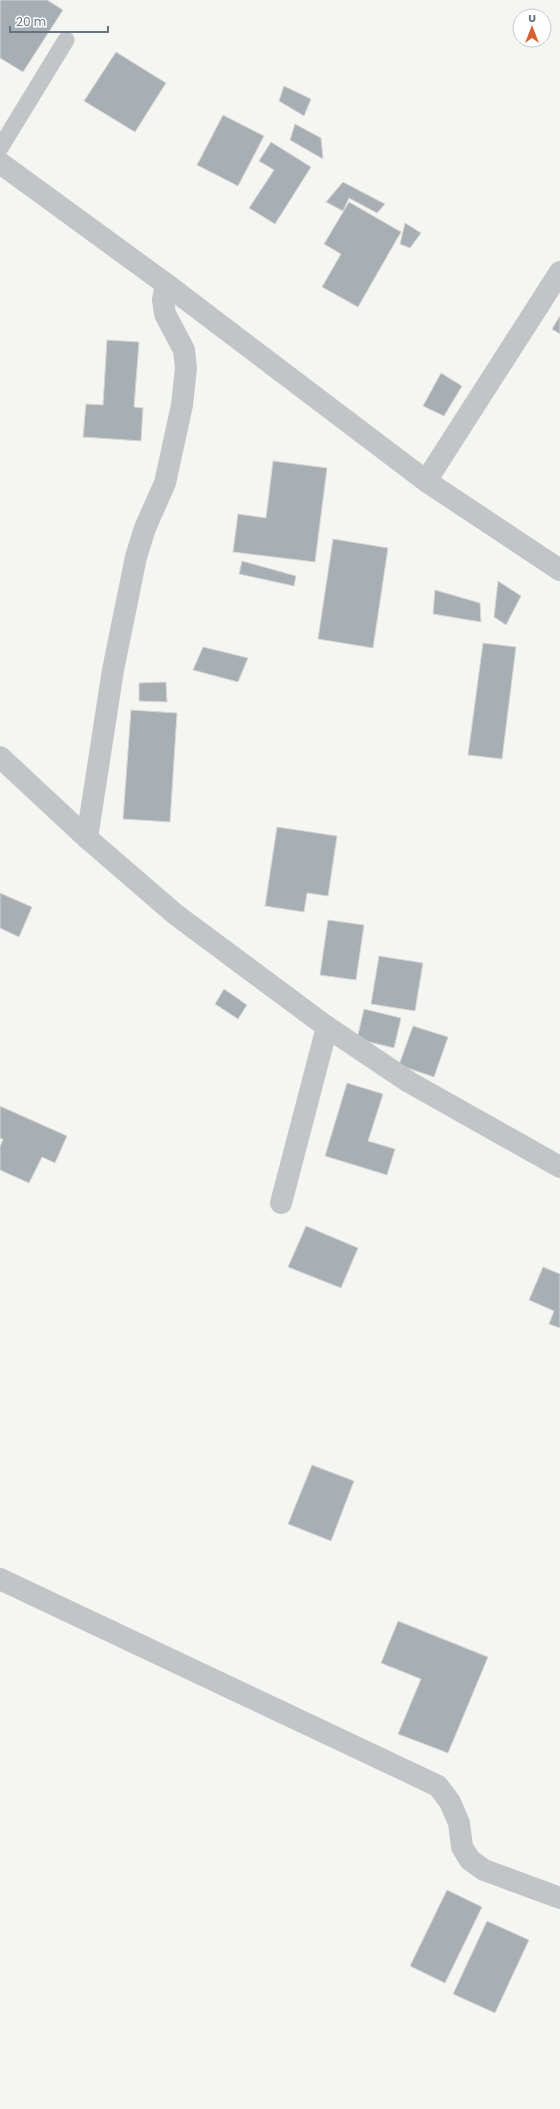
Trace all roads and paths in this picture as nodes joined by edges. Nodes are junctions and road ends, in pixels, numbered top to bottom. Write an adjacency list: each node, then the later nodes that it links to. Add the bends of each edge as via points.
1 (66, 40): 2 (lane)
2 (0, 148)
3 (0, 163): 5 (street)
4 (560, 272): 6 (street)
5 (166, 284): 6 (street); 9 (street, via 163,300 165,314 184,350 186,368 182,405 165,483 145,528 136,557 113,670)
6 (426, 481): 7 (street)
7 (560, 570)
8 (0, 758): 9 (street)
9 (87, 838): 10 (street, via 175,914)
10 (327, 1027): 11 (street, via 409,1082); 12 (street)
11 (560, 1167)
12 (281, 1203)
13 (0, 1579): 14 (street, via 438,1786 450,1802 459,1823 462,1847 470,1860 484,1870)
14 (560, 1898)

